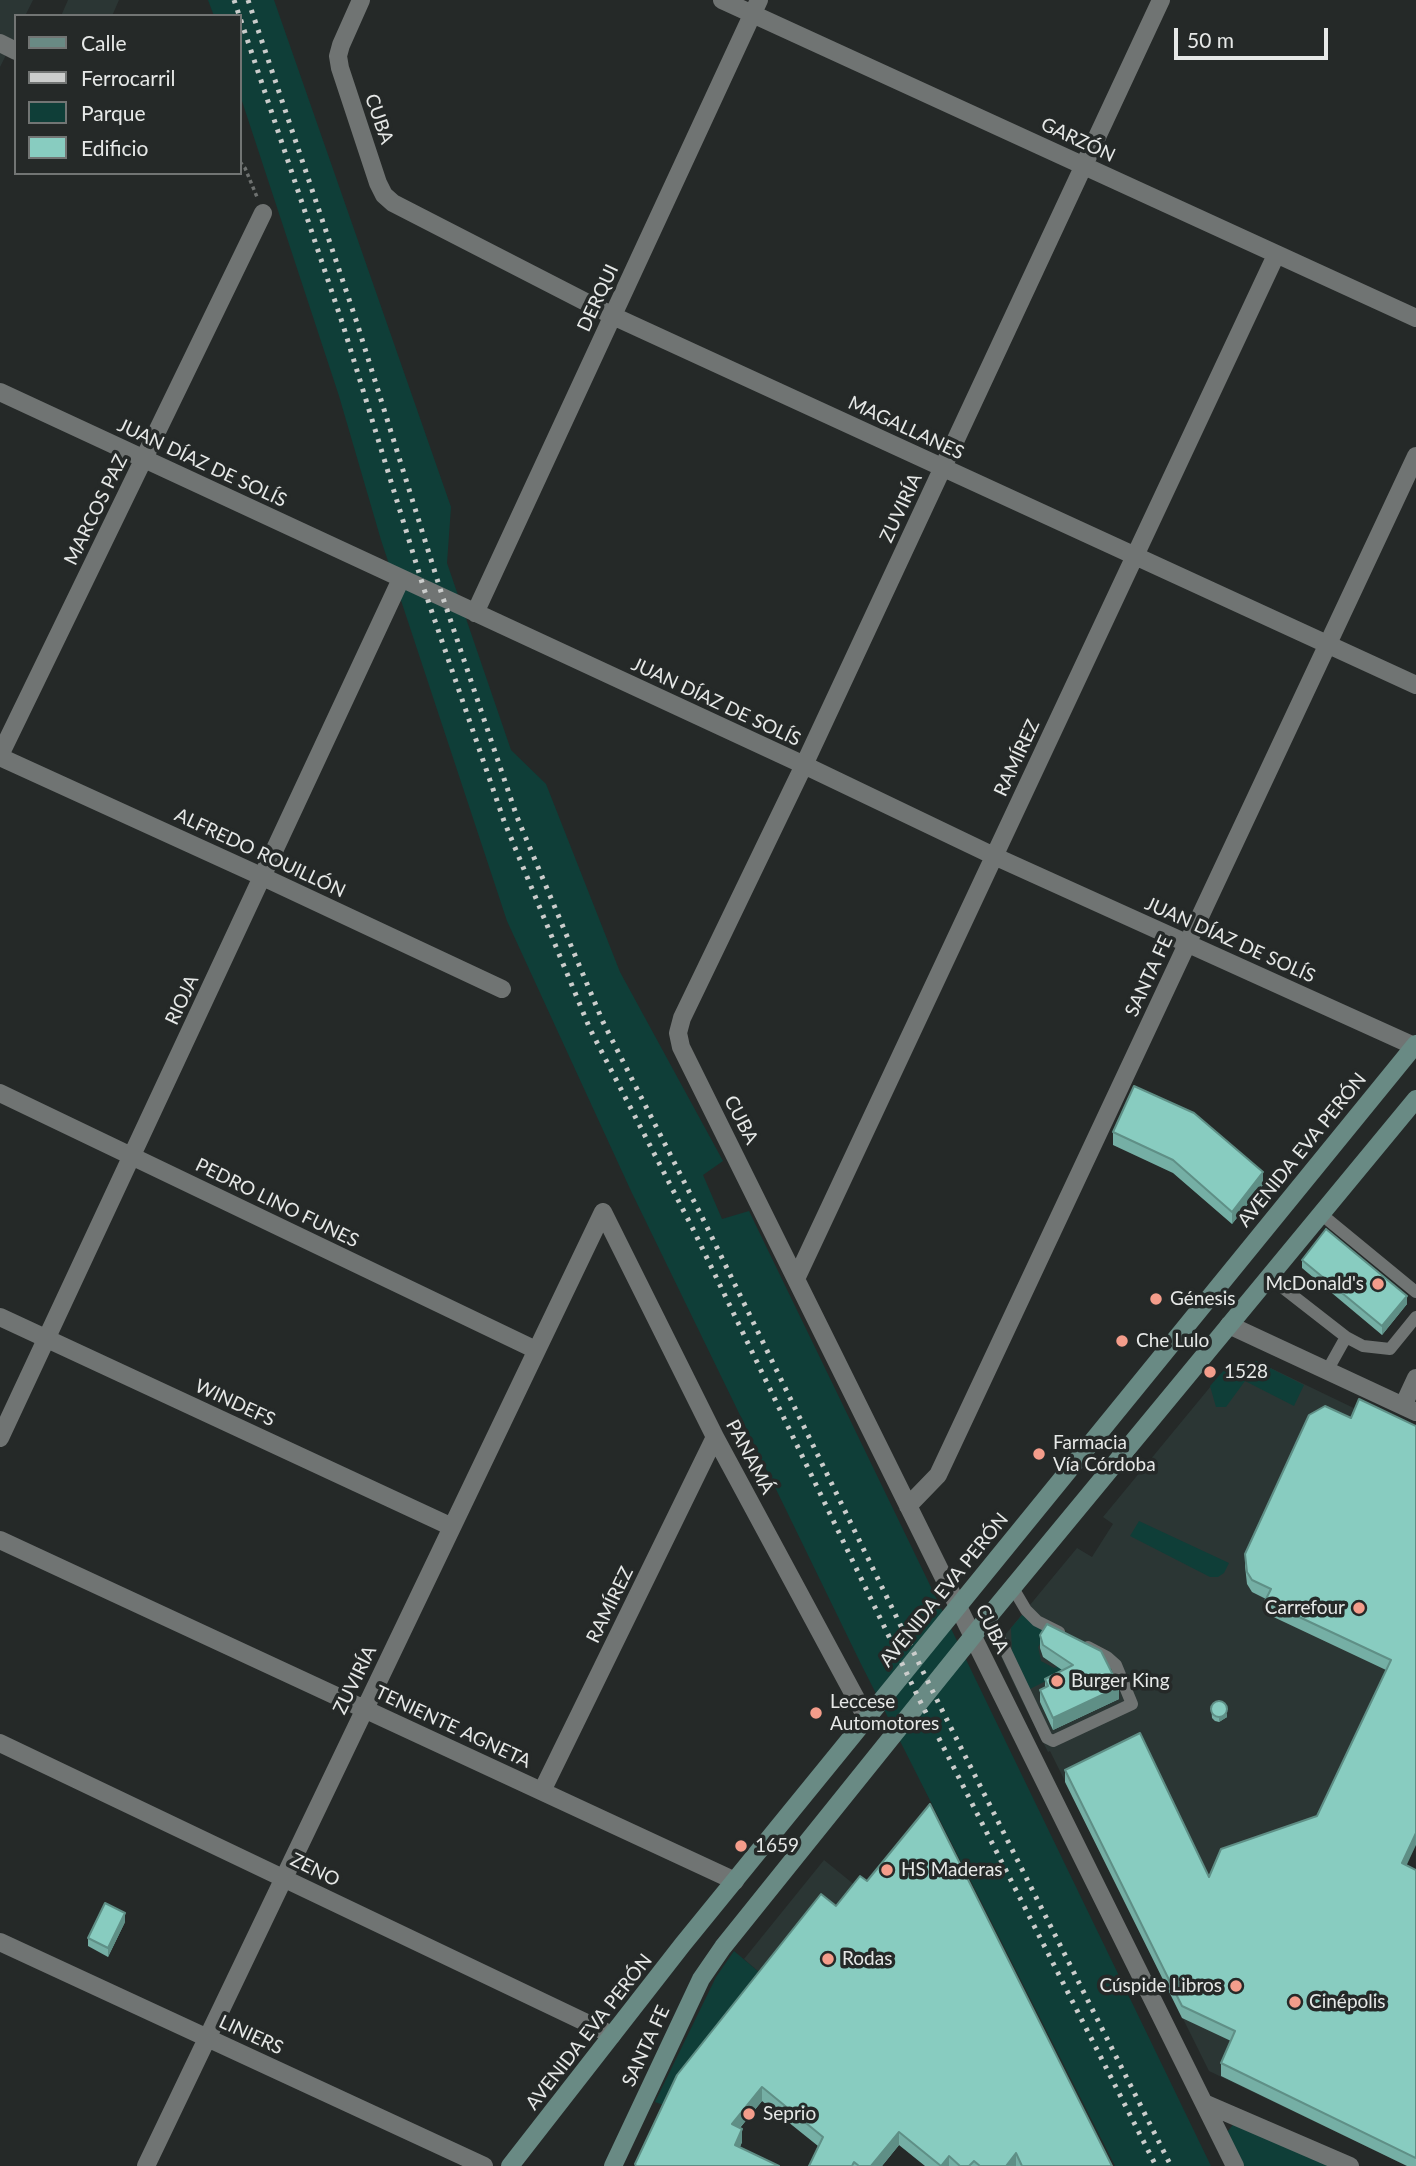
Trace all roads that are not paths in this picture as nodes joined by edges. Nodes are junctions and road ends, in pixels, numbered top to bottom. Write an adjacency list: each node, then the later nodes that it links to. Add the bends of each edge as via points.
1 (361, 0): 6 (street, CUBA, via 338,55)
2 (722, 0): 4 (street, GARZÓN)
3 (1161, 0): 5 (street, ZUVIRÍA)
4 (756, 7): 5 (street, GARZÓN); 9 (street, DERQUI)
5 (1083, 166): 8 (street, GARZÓN); 14 (street, ZUVIRÍA)
6 (384, 195): 9 (street, MAGALLANES)
7 (263, 213): 13 (street, MARCOS PAZ)
8 (1276, 254): 10 (street, GARZÓN); 15 (street, RAMÍREZ)
9 (613, 316): 14 (street, MAGALLANES); 17 (street, DERQUI)
10 (1416, 318)
11 (0, 392): 13 (street, JUAN DÍAZ DE SOLÍS)
12 (1416, 456): 18 (street, SANTA FE)
13 (144, 459): 16 (street, JUAN DÍAZ DE SOLÍS); 20 (street, MARCOS PAZ)
14 (943, 468): 15 (street, MAGALLANES); 21 (street, ZUVIRÍA)
15 (1135, 556): 18 (street, MAGALLANES); 22 (street, RAMÍREZ)
16 (401, 579): 17 (street, JUAN DÍAZ DE SOLÍS); 23 (street, RIOJA)
17 (475, 613): 21 (street, JUAN DÍAZ DE SOLÍS)
18 (1328, 645): 19 (street, MAGALLANES); 24 (street, SANTA FE)
19 (1416, 685)
20 (0, 756): 23 (street, ALFREDO ROUILLÓN)
21 (804, 765): 22 (street, JUAN DÍAZ DE SOLÍS); 26 (street, ZUVIRÍA)
22 (994, 856): 24 (street, JUAN DÍAZ DE SOLÍS); 34 (street, RAMÍREZ)
23 (263, 877): 25 (street, ALFREDO ROUILLÓN); 30 (street, RIOJA)
24 (1187, 944): 27 (street, JUAN DÍAZ DE SOLÍS); 47 (street, SANTA FE, via 938,1475)
25 (502, 989)
26 (678, 1033): 34 (street, CUBA)
27 (1415, 1046): 51 (main road, AVENIDA EVA PERÓN)
28 (0, 1093): 30 (street, PEDRO LINO FUNES)
29 (1416, 1099): 32 (main road)
30 (132, 1156): 40 (street, RIOJA); 41 (street, PEDRO LINO FUNES)
31 (603, 1212): 41 (street, ZUVIRÍA); 45 (street, PANAMÁ)
32 (1321, 1214): 33 (main road); 35 (lane)
33 (1269, 1277): 38 (main road); 39 (lane)
34 (796, 1279): 47 (street, CUBA)
35 (1416, 1292)
36 (0, 1317): 40 (street, WINDEFS)
37 (1416, 1317): 39 (lane, via 1390,1349 1363,1346)
38 (1229, 1325): 42 (street); 50 (main road)
39 (1346, 1337): 42 (lane)
40 (47, 1338): 46 (street, RIOJA); 48 (street, WINDEFS)
41 (536, 1350): 48 (street, ZUVIRÍA)
42 (1326, 1371): 44 (street)
43 (1416, 1378): 44 (street)
44 (1409, 1409)
45 (715, 1437): 55 (street, PANAMÁ); 57 (street, RAMÍREZ)
46 (0, 1438)
47 (908, 1506): 51 (street, CUBA)
48 (452, 1527): 54 (street, ZUVIRÍA)
49 (0, 1540): 54 (street, TENIENTE AGNETA)
50 (1013, 1588): 52 (main road); 52 (lane, via 1037,1622 1116,1665 1132,1704 1053,1741 1047,1738)
51 (957, 1606): 53 (street, CUBA); 55 (main road, AVENIDA EVA PERÓN)
52 (989, 1616): 53 (main road)
53 (973, 1637): 63 (street, CUBA); 67 (main road, SANTA FE, via 701,1979)
54 (365, 1709): 57 (street, TENIENTE AGNETA); 58 (street, ZUVIRÍA)
55 (867, 1719): 59 (main road, AVENIDA EVA PERÓN)
56 (0, 1742): 58 (street, ZENO)
57 (542, 1791): 59 (street, TENIENTE AGNETA)
58 (284, 1878): 61 (street, ZENO); 62 (street, ZUVIRÍA)
59 (735, 1881): 61 (main road, AVENIDA EVA PERÓN)
60 (0, 1942): 62 (street, LINIERS)
61 (612, 2035): 66 (main road, AVENIDA EVA PERÓN)
62 (208, 2038): 64 (street, ZUVIRÍA); 65 (street, LINIERS)
63 (1204, 2103): 68 (street, CUBA); 69 (street)
64 (146, 2166)
65 (484, 2166)
66 (510, 2166)
67 (613, 2166)
68 (1235, 2166)
69 (1350, 2166)

